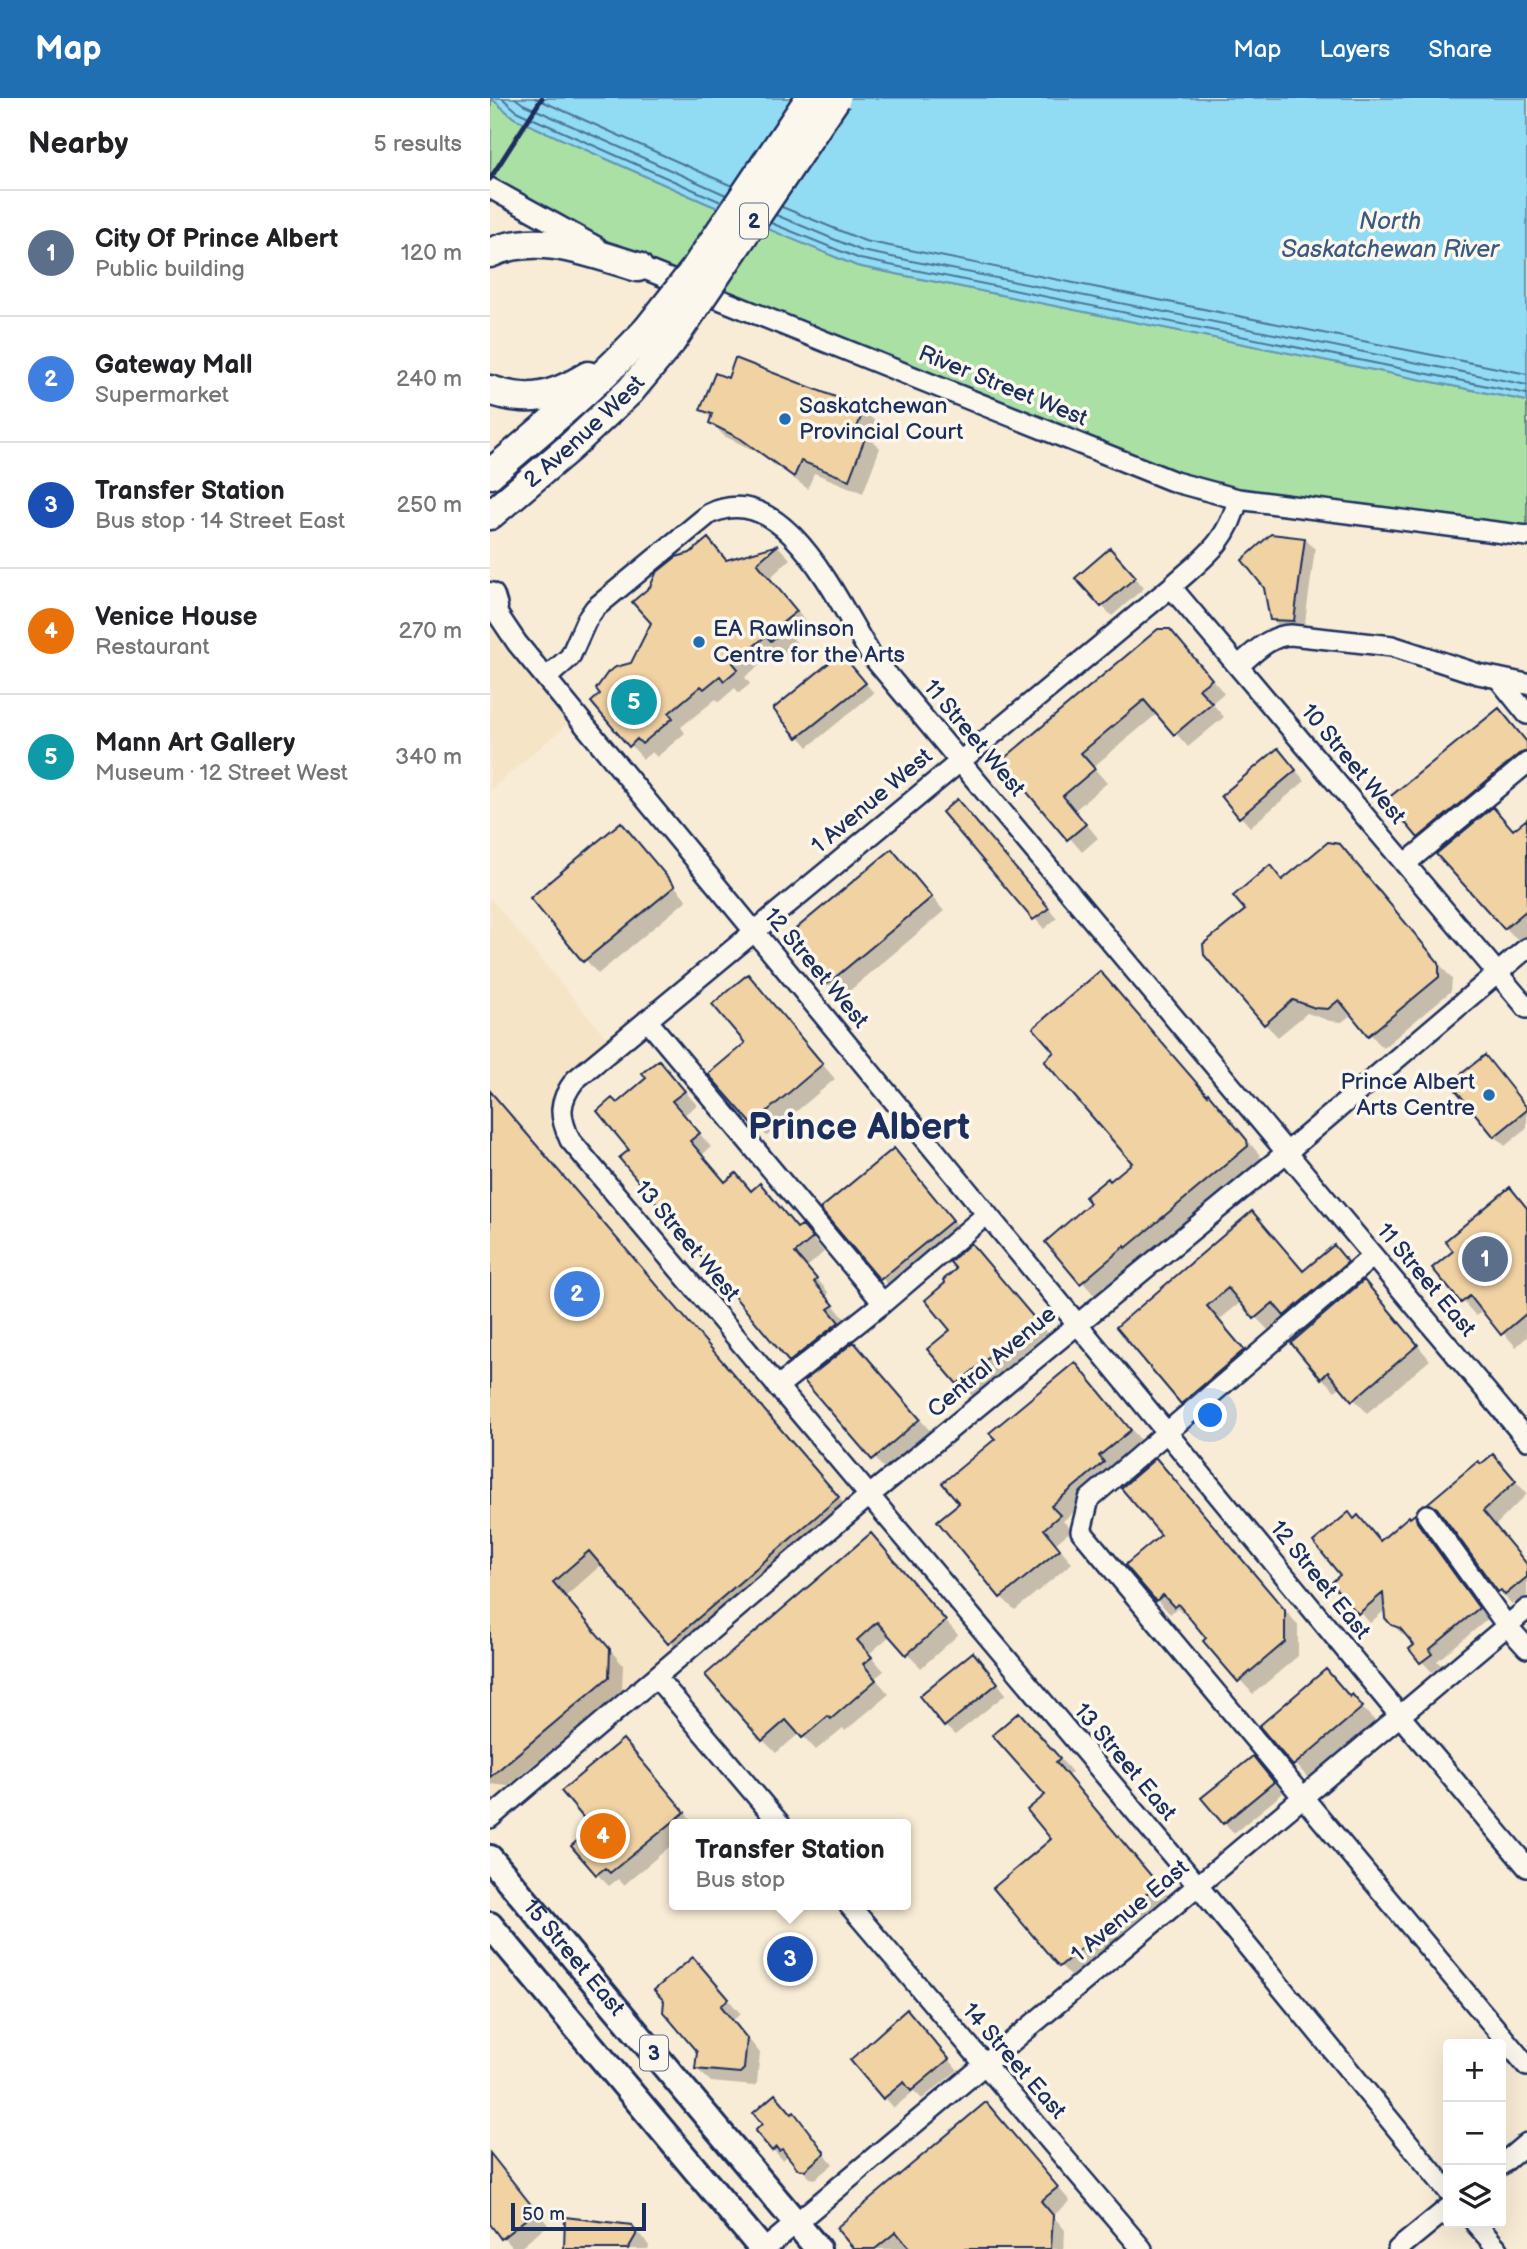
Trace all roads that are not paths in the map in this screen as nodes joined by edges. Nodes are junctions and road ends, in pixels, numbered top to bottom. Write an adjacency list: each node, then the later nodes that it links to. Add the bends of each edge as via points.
1 (810, 98): 6 (highway, 2, bridge, via 693,272)
2 (836, 98): 6 (highway, 2, bridge)
3 (490, 188): 5 (street, River Street West)
4 (490, 253): 5 (highway, via 510,245 552,244)
5 (638, 267): 9 (street, River Street West, via 1175,482)
6 (659, 336): 7 (highway, via 561,392 536,398); 8 (highway, 2 Avenue West / 2, via 607,371); 10 (highway, 2 Avenue West / 2, via 630,391)
7 (490, 390)
8 (490, 474)
9 (1238, 499): 11 (street, River Street West); 12 (street, 1 Avenue West, via 1217,546)
10 (494, 516)
11 (1527, 536)
12 (1171, 587): 14 (street, 10 Street West); 19 (street, 1 Avenue West)
13 (491, 609): 15 (street, 12 Street West)
14 (1238, 666): 16 (street, via 1271,639 1292,635 1392,646); 21 (street, 10 Street West)
15 (546, 678): 19 (street, 11 Street West, via 570,657 586,621 602,601 709,514 731,506 744,507 777,524 812,557 872,655); 22 (street, 12 Street West)
16 (1497, 678): 17 (street); 18 (street)
17 (1527, 684)
18 (1527, 714)
19 (960, 760): 22 (street, 1 Avenue West); 27 (street, 11 Street West)
20 (1527, 764): 21 (street)
21 (1405, 864): 24 (street, 10 Street West)
22 (753, 930): 26 (street, 1 Avenue West); 28 (street, 12 Street West)
23 (1527, 948): 24 (street, Central Avenue)
24 (1498, 973): 25 (street, 10 Street West); 27 (street, Central Avenue)
25 (1527, 1008)
26 (647, 1020): 30 (street); 32 (street, 13 Street West, via 575,1080 561,1107 563,1125 570,1140)
27 (1287, 1152): 29 (street, 11 Street East); 31 (street, Central Avenue)
28 (987, 1214): 30 (street); 31 (street, 12 Street West)
29 (1373, 1256): 33 (street); 34 (street, 11 Street East)
30 (883, 1303): 32 (street)
31 (1077, 1323): 33 (street, 12 Street East); 35 (street, Central Avenue)
32 (777, 1387): 35 (street, 13 Street West)
33 (1167, 1432): 41 (street, 12 Street East); 42 (street, via 1089,1499 1081,1531)
34 (1527, 1440)
35 (870, 1495): 40 (street, Central Avenue); 47 (street, 13 Street East)
36 (1427, 1516): 38 (street)
37 (1527, 1609): 38 (street, 1 Avenue East)
38 (1507, 1626): 39 (street); 41 (street, 1 Avenue East)
39 (1527, 1648)
40 (656, 1677): 43 (street, Central Avenue); 44 (street)
41 (1400, 1716): 42 (street, 1 Avenue East); 46 (street, 12 Street East)
42 (1303, 1798): 47 (street, 1 Avenue East); 51 (street)
43 (490, 1818)
44 (776, 1819)
45 (490, 1858): 56 (main road, 15 Street East / 3)
46 (1527, 1867)
47 (1198, 1886): 50 (street, 1 Avenue East); 54 (street, 13 Street East)
48 (853, 1910): 50 (street, 14 Street East)
49 (490, 1925): 58 (main road, 15 Street East / 3)
50 (985, 2065): 56 (street, 1 Avenue East); 60 (street, 14 Street East)
51 (1527, 2066)
52 (1527, 2143): 53 (street)
53 (1506, 2161)
54 (1443, 2185)
55 (1443, 2212): 61 (street)
56 (796, 2223): 58 (street, 1 Avenue East); 59 (main road, 15 Street East / 3)
57 (1479, 2228): 62 (street)
58 (764, 2249)
59 (818, 2249)
60 (1142, 2249)
61 (1398, 2249)
62 (1498, 2249)

